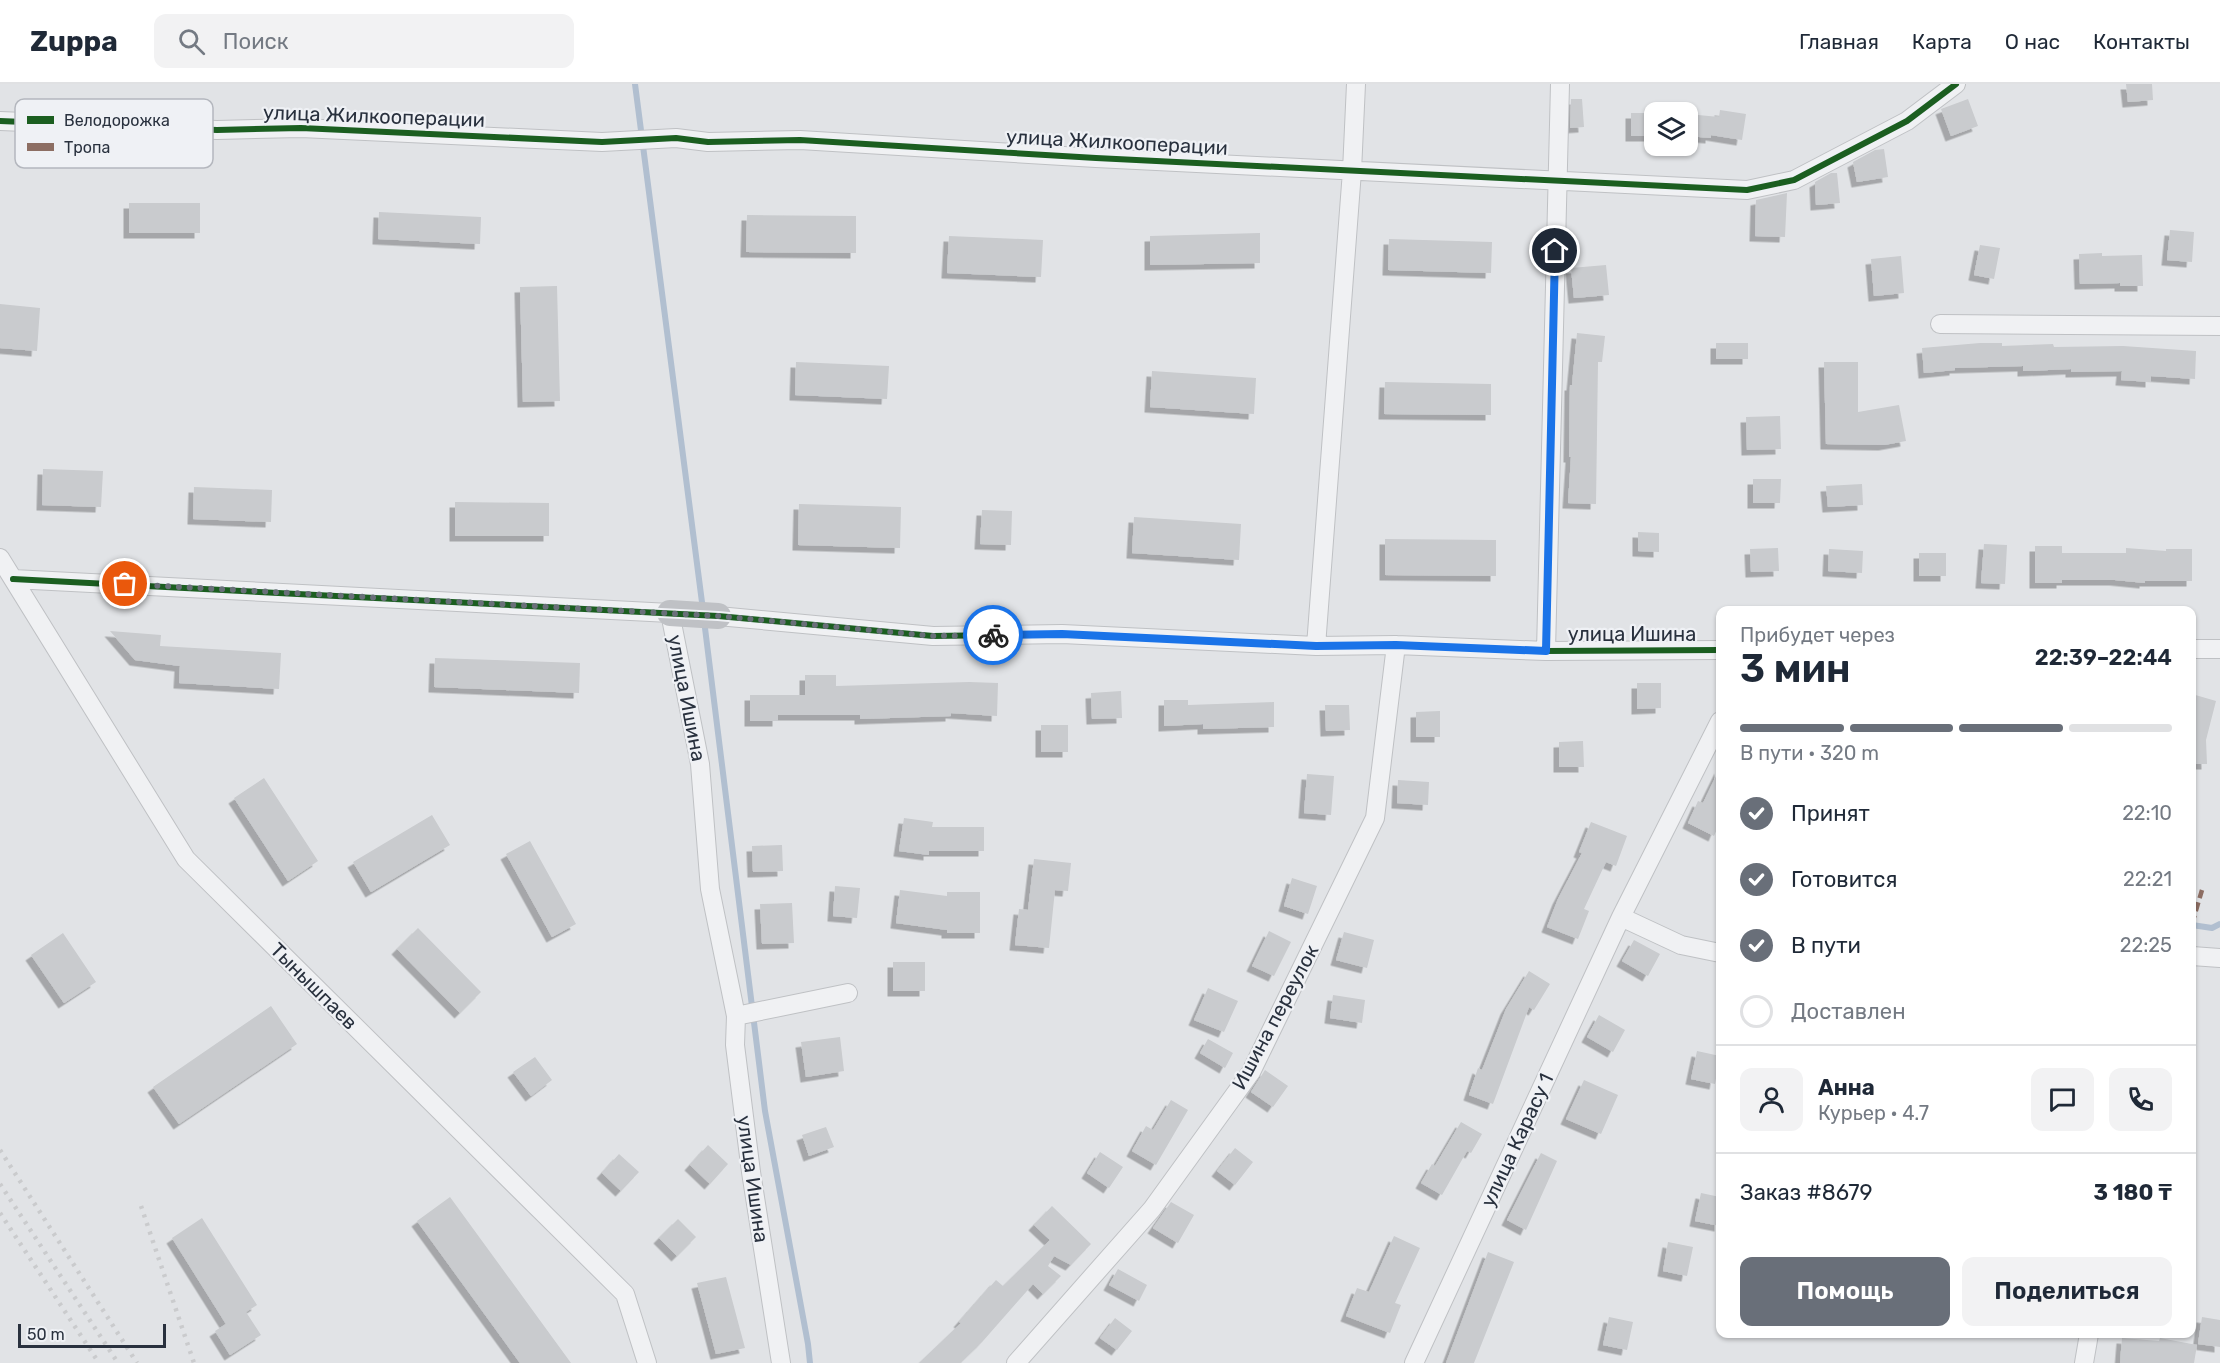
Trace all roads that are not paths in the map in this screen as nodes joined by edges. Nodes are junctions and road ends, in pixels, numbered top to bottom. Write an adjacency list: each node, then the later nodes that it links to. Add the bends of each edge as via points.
1 (1356, 84): 7 (street)
2 (1560, 84): 8 (street)
3 (1956, 84): 8 (street, улица Жилкооперации, via 1907,121 1794,180 1747,190)
4 (0, 121): 5 (street, улица Жилкооперации)
5 (15, 122)
6 (213, 130): 7 (street, улица Жилкооперации, via 301,128 602,142 676,138 708,142 800,140)
7 (1352, 171): 8 (street, улица Жилкооперации); 16 (street)
8 (1557, 180): 20 (street)
9 (1940, 324): 10 (street)
10 (2220, 326)
11 (0, 558): 12 (street, Тынышпаев)
12 (13, 579): 13 (street, улица Ишина); 29 (street, Тынышпаев, via 186,859 625,1294)
13 (670, 613): 14 (street); 27 (street, улица Ишина, via 700,764 710,889)
14 (718, 616): 16 (street, улица Ишина, via 933,636 1062,634)
15 (1396, 645): 16 (street, улица Ишина); 20 (street, улица Ишина); 31 (street, Ишина переулок, via 1375,818 1251,1072 1152,1209)
16 (1316, 646)
17 (2196, 649): 18 (street)
18 (2220, 649)
19 (1716, 650): 20 (street, улица Ишина)
20 (1546, 651)
21 (1716, 729): 22 (street, улица Карасу 1)
22 (1621, 917): 23 (street, via 1681,945); 32 (street, улица Карасу 1)
23 (1716, 952)
24 (2196, 956): 25 (street)
25 (2220, 958)
26 (848, 993): 27 (street)
27 (736, 1016): 30 (street, улица Ишина, via 735,1045 749,1160)
28 (2088, 1338): 33 (street)
29 (647, 1363)
30 (781, 1363)
31 (1016, 1363)
32 (1414, 1363)
33 (2085, 1363)

